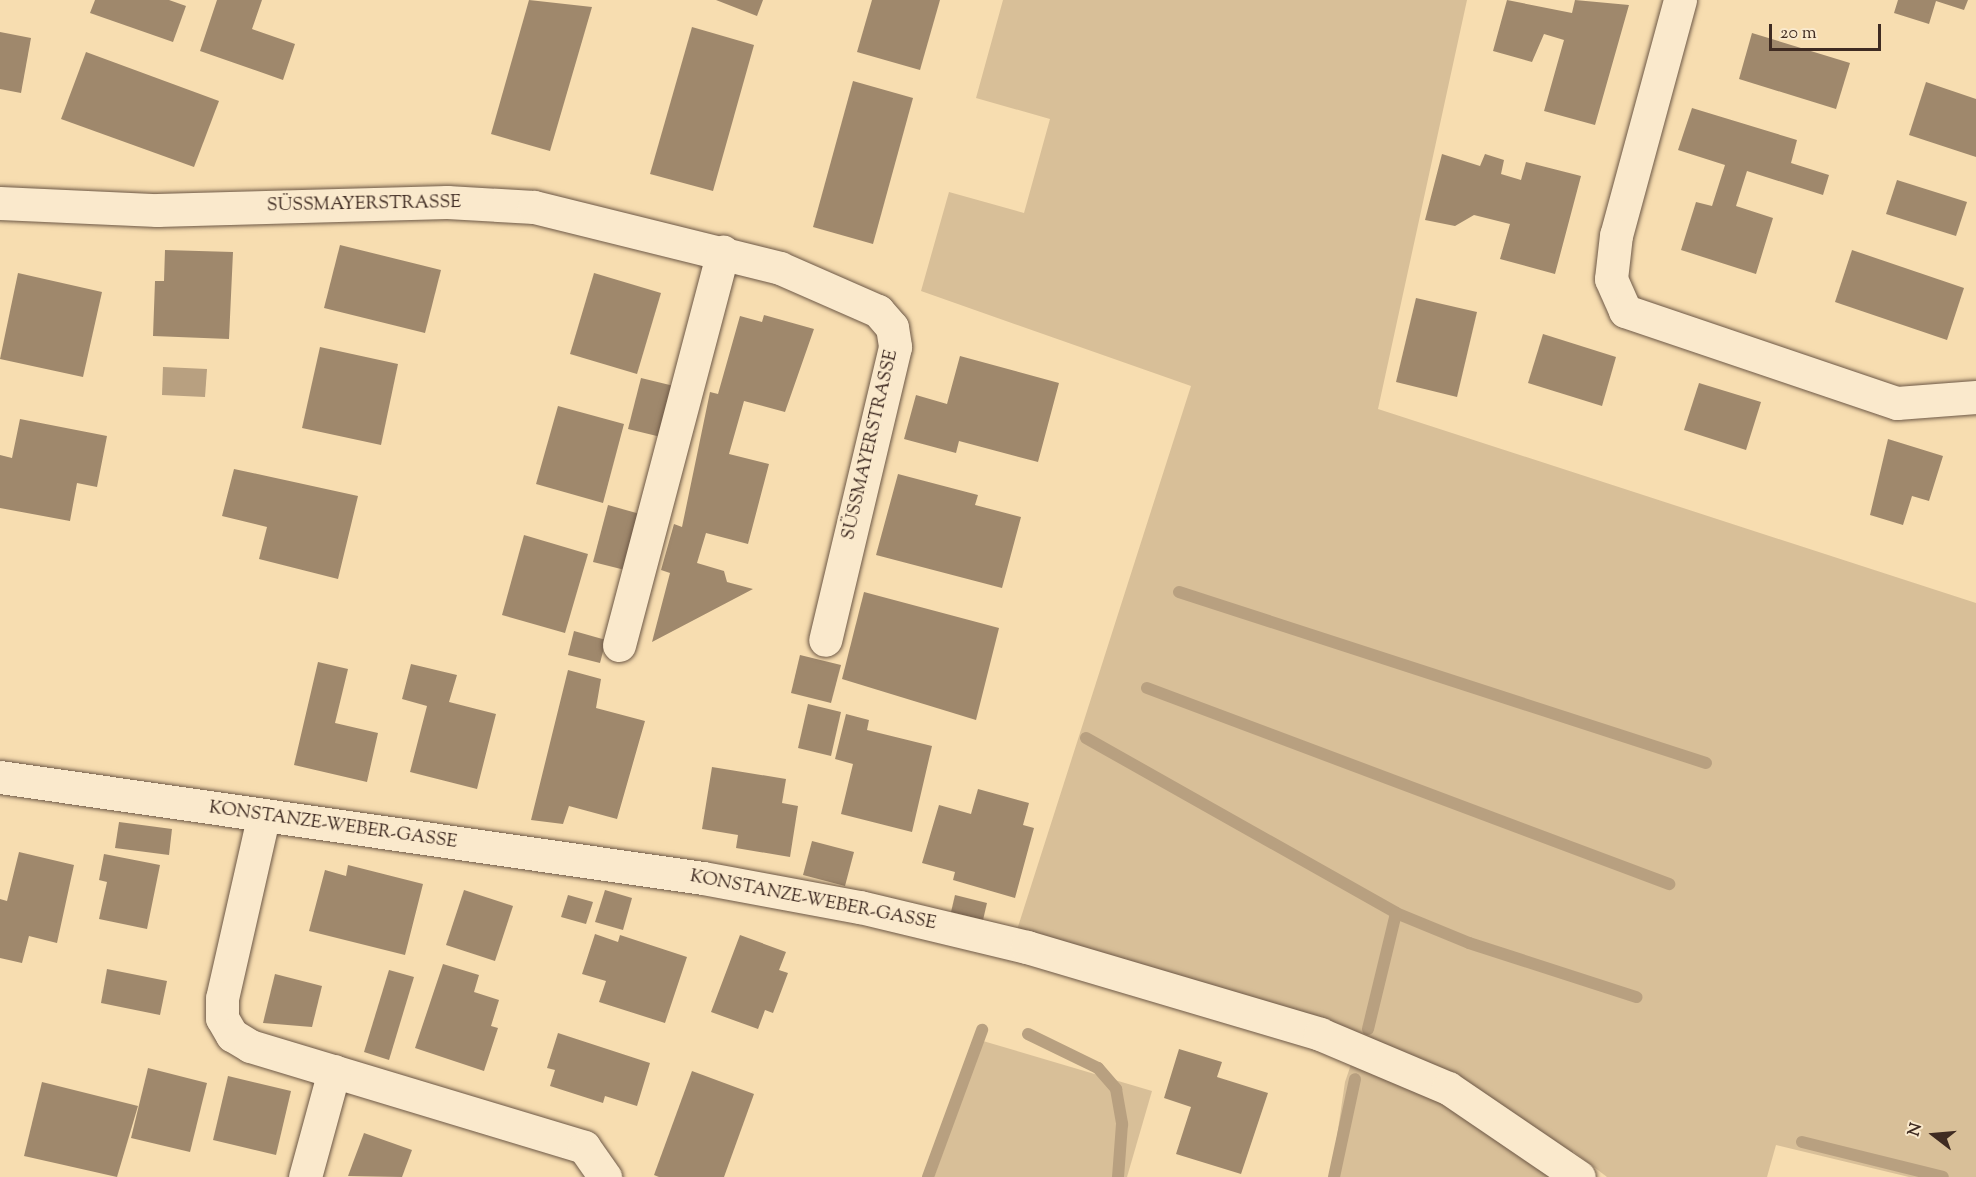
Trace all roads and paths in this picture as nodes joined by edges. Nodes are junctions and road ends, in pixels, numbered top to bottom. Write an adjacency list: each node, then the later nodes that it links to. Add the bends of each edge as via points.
1 (1680, 0): 4 (street, via 1616,235 1611,279 1625,311 1897,403)
2 (0, 203): 3 (street, SÜSSMAYERSTRASSE, via 157,210 447,202 523,206)
3 (723, 252): 5 (street, SÜSSMAYERSTRASSE, via 814,281 878,311 892,327 895,347); 6 (street)
4 (1976, 397)
5 (825, 640)
6 (620, 645)
7 (0, 777): 8 (street, KONSTANZE-WEBER-GASSE)
8 (263, 818): 9 (street, via 222,998 222,1018 232,1035 250,1046); 12 (street, KONSTANZE-WEBER-GASSE, via 703,878 860,907 1027,947 1331,1038 1448,1088)
9 (334, 1071): 10 (street); 11 (street, via 584,1147)
10 (305, 1177)
11 (605, 1177)
12 (1579, 1177)

